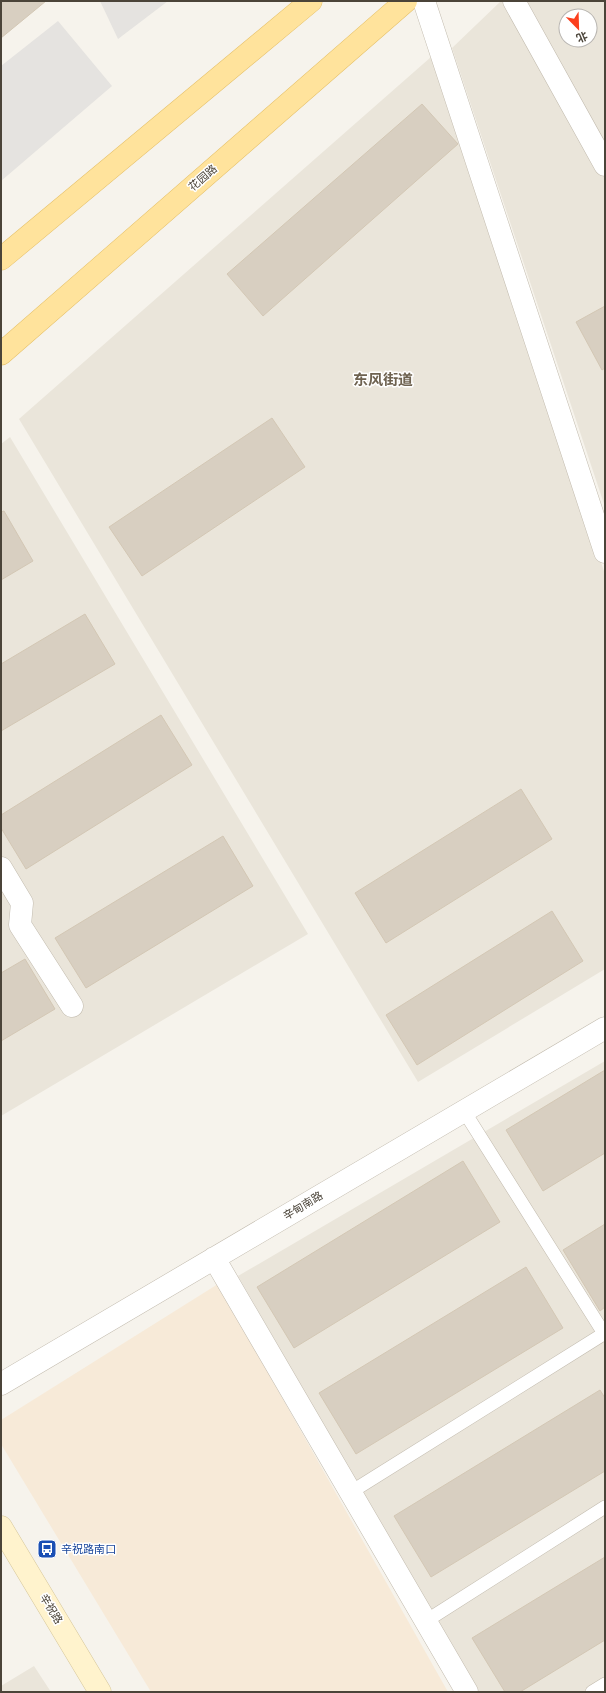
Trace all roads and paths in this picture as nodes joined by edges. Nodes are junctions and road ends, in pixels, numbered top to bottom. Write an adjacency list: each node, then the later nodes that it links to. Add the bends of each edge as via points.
1 (311, 1): 6 (main road)
2 (406, 1): 7 (main road, 花园路)
3 (424, 1): 8 (street)
4 (514, 1): 5 (street)
5 (605, 165)
6 (1, 259)
7 (1, 354)
8 (605, 552)
9 (1, 868): 10 (street, via 22,904 20,925)
10 (72, 1006)
11 (605, 1028): 12 (street, 辛甸南路)
12 (464, 1111): 13 (street, 辛甸南路); 14 (lane)
13 (214, 1258): 15 (street, 辛甸南路); 16 (street)
14 (605, 1334): 16 (lane)
15 (1, 1384)
16 (351, 1492): 19 (street)
17 (605, 1507): 19 (lane)
18 (1, 1527): 21 (main road, 辛祝路)
19 (426, 1621): 22 (street)
20 (605, 1684): 23 (lane)
21 (100, 1692)
22 (467, 1692)
23 (592, 1692)

